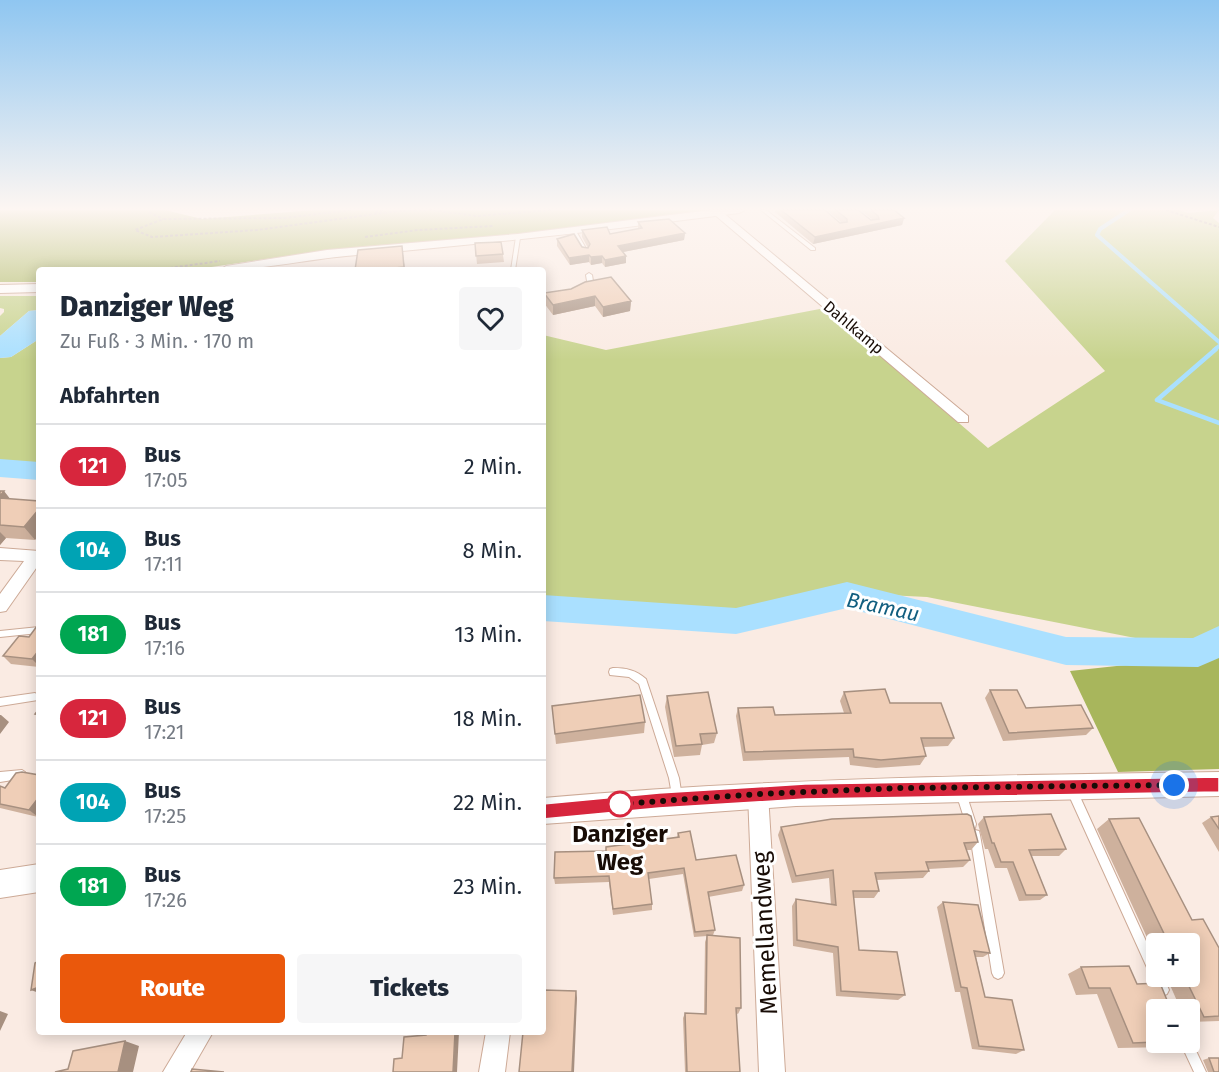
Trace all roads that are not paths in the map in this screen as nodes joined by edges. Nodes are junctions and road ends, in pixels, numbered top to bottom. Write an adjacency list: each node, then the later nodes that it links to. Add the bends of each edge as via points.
1 (289, 260): 3 (street)
2 (774, 260): 8 (street, Dahlkamp)
3 (245, 267)
4 (589, 275): 7 (lane, via 588,285)
5 (36, 288): 6 (street)
6 (0, 289)
7 (576, 293)
8 (963, 419)
9 (0, 554): 10 (street, via 36,556)
10 (32, 570): 11 (street)
11 (0, 606)
12 (36, 630): 13 (lane)
13 (0, 634)
14 (613, 672): 23 (lane, via 627,671 643,682)
15 (35, 697): 16 (lane)
16 (0, 702)
17 (26, 774): 18 (lane)
18 (0, 777)
19 (1219, 784): 21 (street)
20 (959, 787): 21 (street); 22 (street); 27 (lane, via 977,843)
21 (1070, 787): 28 (lane)
22 (758, 794): 23 (street); 34 (street, Memellandweg)
23 (678, 799): 24 (street)
24 (546, 812)
25 (36, 878): 26 (street)
26 (0, 884)
27 (998, 973)
28 (1167, 999)
29 (199, 1035): 32 (street)
30 (498, 1035): 33 (street)
31 (1191, 1053): 35 (lane)
32 (176, 1072)
33 (492, 1072)
34 (772, 1072)
35 (1200, 1072)

